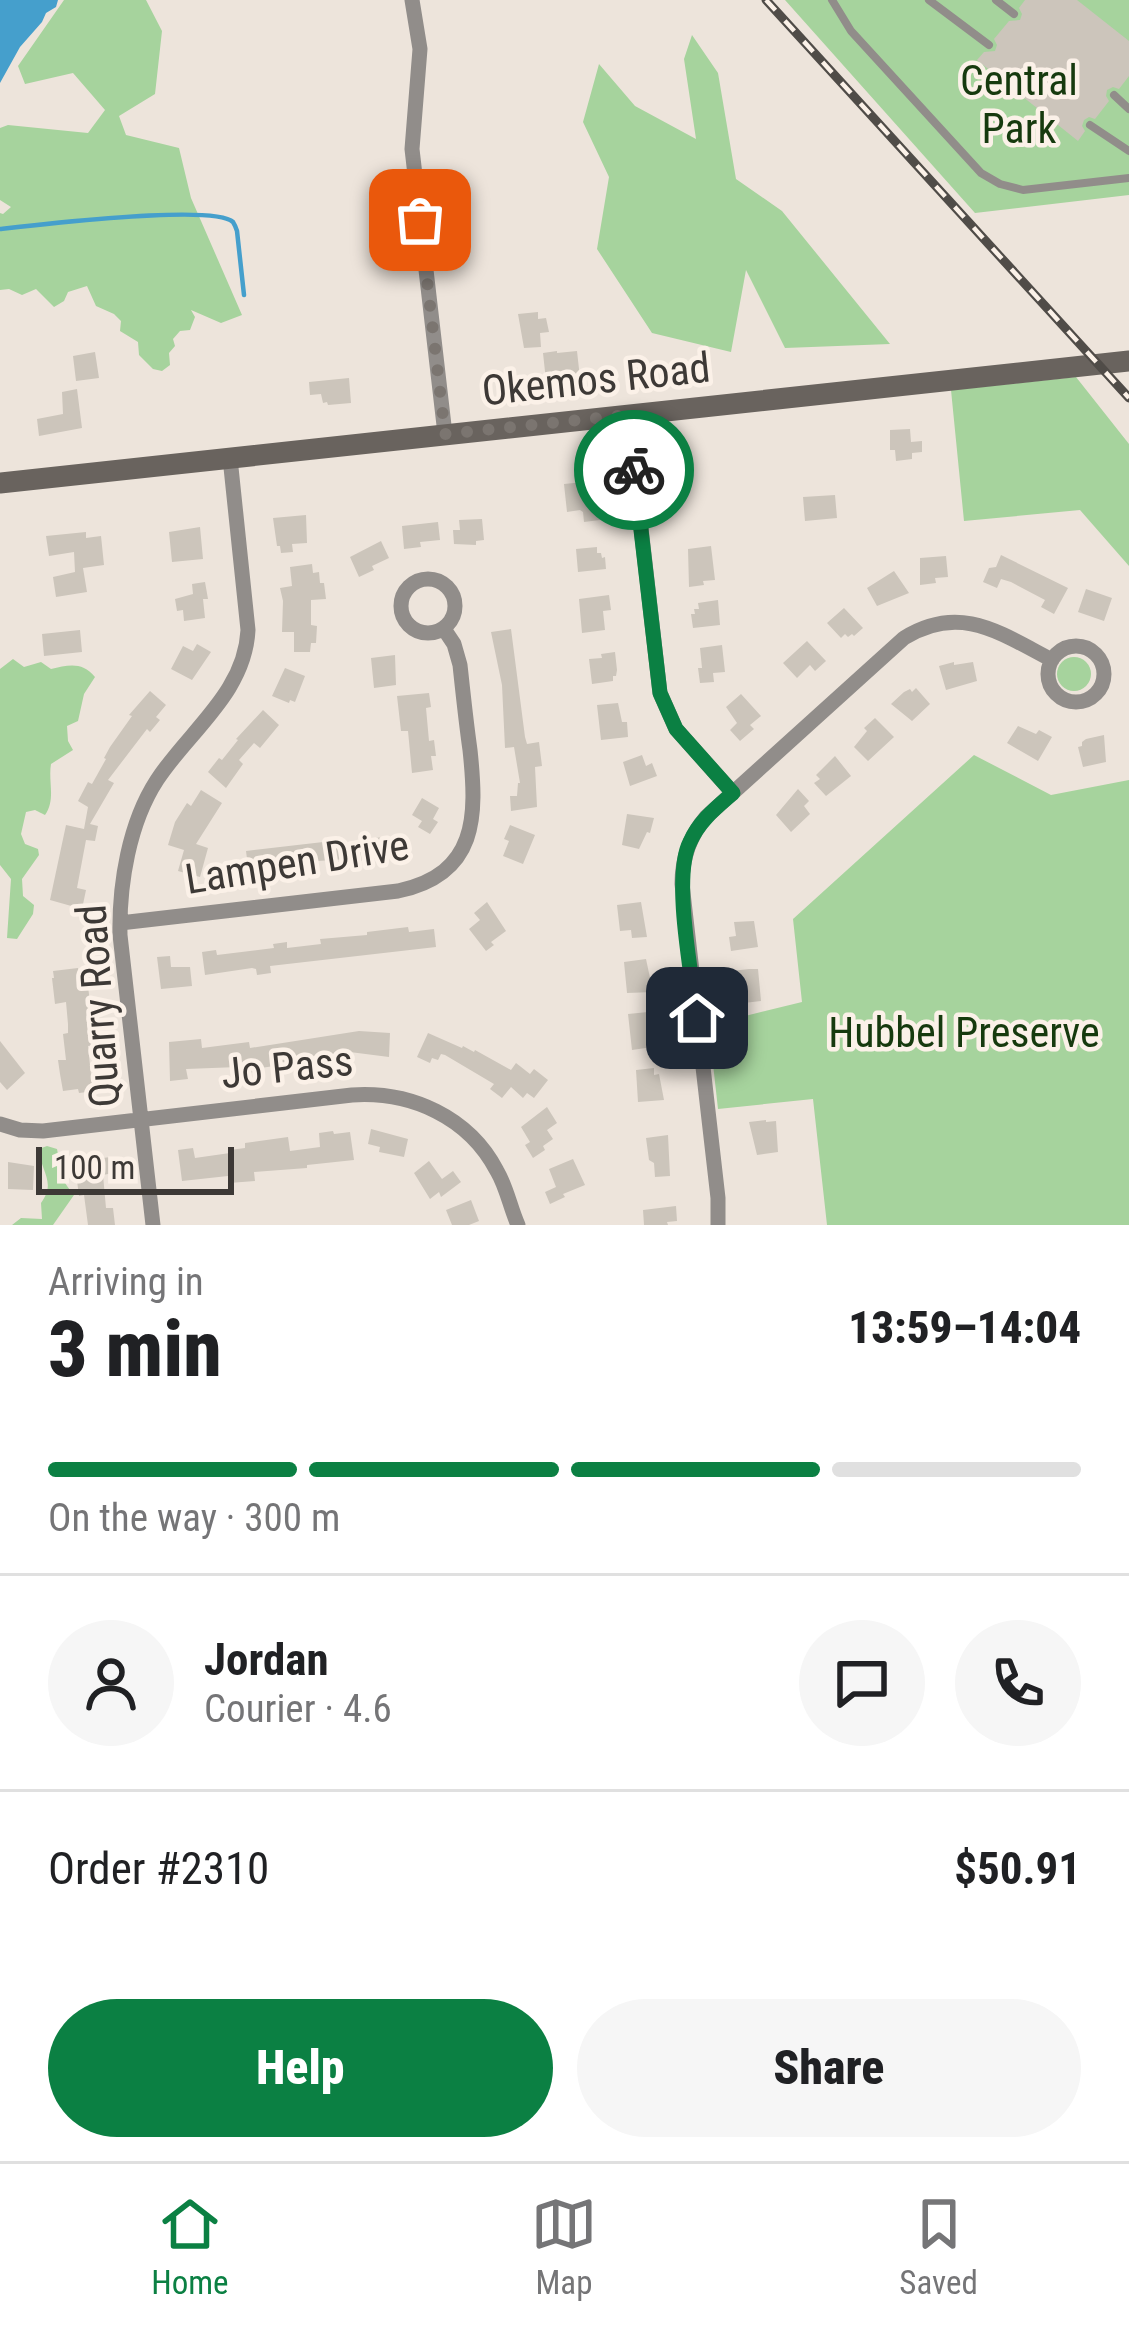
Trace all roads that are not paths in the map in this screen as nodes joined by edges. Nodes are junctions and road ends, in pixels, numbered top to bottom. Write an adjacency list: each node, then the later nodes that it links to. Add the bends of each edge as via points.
1 (412, 0): 14 (street, via 420,50 412,149)
2 (832, 0): 11 (lane, via 981,173 1023,190)
3 (929, 0): 6 (lane)
4 (996, 0): 5 (lane)
5 (1014, 14)
6 (989, 45)
7 (1114, 95): 8 (lane)
8 (1129, 109)
9 (1090, 124): 10 (lane)
10 (1129, 151)
11 (1129, 178)
12 (1129, 361): 13 (street, Okemos Road)
13 (628, 415): 14 (street, Okemos Road); 19 (street, via 660,693 676,729)
14 (445, 434): 15 (street, Okemos Road)
15 (230, 458): 16 (street, Okemos Road); 20 (street, Quarry Road, via 246,653 229,690 145,801)
16 (0, 483)
17 (444, 628): 20 (street, Lampen Drive, via 460,665 475,797 468,836 448,866 398,890)
18 (1052, 660): 19 (street, via 976,624 926,626)
19 (733, 793): 25 (street, via 698,827 682,873)
20 (120, 923): 21 (street, Quarry Road)
21 (142, 1119): 22 (street, Jo Pass, via 43,1131); 23 (street, Quarry Road); 24 (street, Jo Pass, via 368,1094 414,1101 481,1146)
22 (0, 1124)
23 (154, 1225)
24 (518, 1225)
25 (718, 1225)

